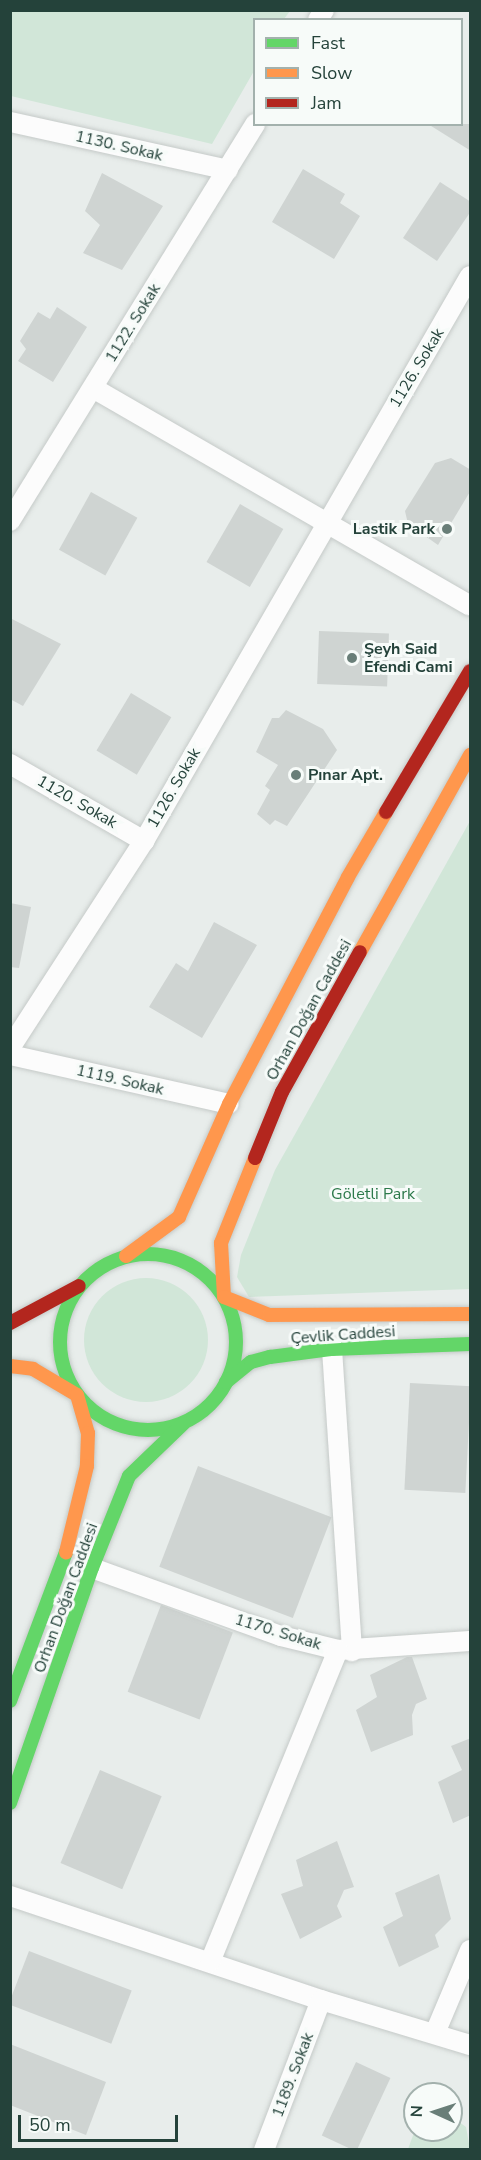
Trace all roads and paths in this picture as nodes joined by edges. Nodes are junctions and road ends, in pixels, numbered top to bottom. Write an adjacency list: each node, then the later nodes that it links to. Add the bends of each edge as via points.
1 (10, 122): 3 (street, 1130. Sokak)
2 (254, 126): 3 (street, 1122. Sokak)
3 (228, 170): 5 (street, 1122. Sokak)
4 (471, 276): 7 (street, 1126. Sokak)
5 (93, 388): 6 (street, 1122. Sokak); 7 (street)
6 (10, 521)
7 (326, 521): 8 (street); 12 (street, 1126. Sokak)
8 (471, 606)
9 (471, 671): 15 (main road, via 348,877)
10 (10, 764): 12 (street, 1120. Sokak)
11 (468, 766): 18 (main road, Orhan Doğan Caddesi, via 277,1102 223,1235)
12 (144, 840): 13 (street, 1126. Sokak)
13 (10, 1048)
14 (10, 1055): 15 (street, 1119. Sokak)
15 (228, 1104): 16 (main road, via 179,1218)
16 (126, 1256): 17 (main road, via 100,1267); 18 (main road, via 154,1254 182,1260 206,1275)
17 (79, 1286): 20 (main road); 25 (main road, via 65,1311 59,1339 63,1368)
18 (224, 1297): 19 (main road, Çevlik Caddesi, via 269,1315); 24 (main road, via 234,1323 236,1353)
19 (471, 1314)
20 (10, 1323)
21 (471, 1344): 22 (main road, Çevlik Caddesi)
22 (332, 1349): 24 (main road, Çevlik Caddesi, via 251,1362); 29 (street)
23 (10, 1366): 25 (main road, via 33,1369)
24 (226, 1382): 26 (main road, via 209,1406)
25 (77, 1395): 26 (main road, via 98,1416 126,1428 155,1431); 30 (main road, Orhan Doğan Caddesi, via 88,1432 83,1490 70,1540)
26 (184, 1423): 27 (main road, Orhan Doğan Caddesi, via 129,1476)
27 (92, 1568): 29 (street, 1170. Sokak, via 281,1636); 31 (main road, Orhan Doğan Caddesi)
28 (471, 1641): 29 (street, 1170. Sokak, via 393,1644)
29 (345, 1651): 34 (street)
30 (10, 1701)
31 (10, 1803)
32 (10, 1896): 34 (street)
33 (471, 1950): 36 (street)
34 (210, 1962): 35 (street)
35 (321, 2000): 36 (street); 38 (street, 1189. Sokak)
36 (435, 2033): 37 (street)
37 (471, 2045)
38 (264, 2150)

